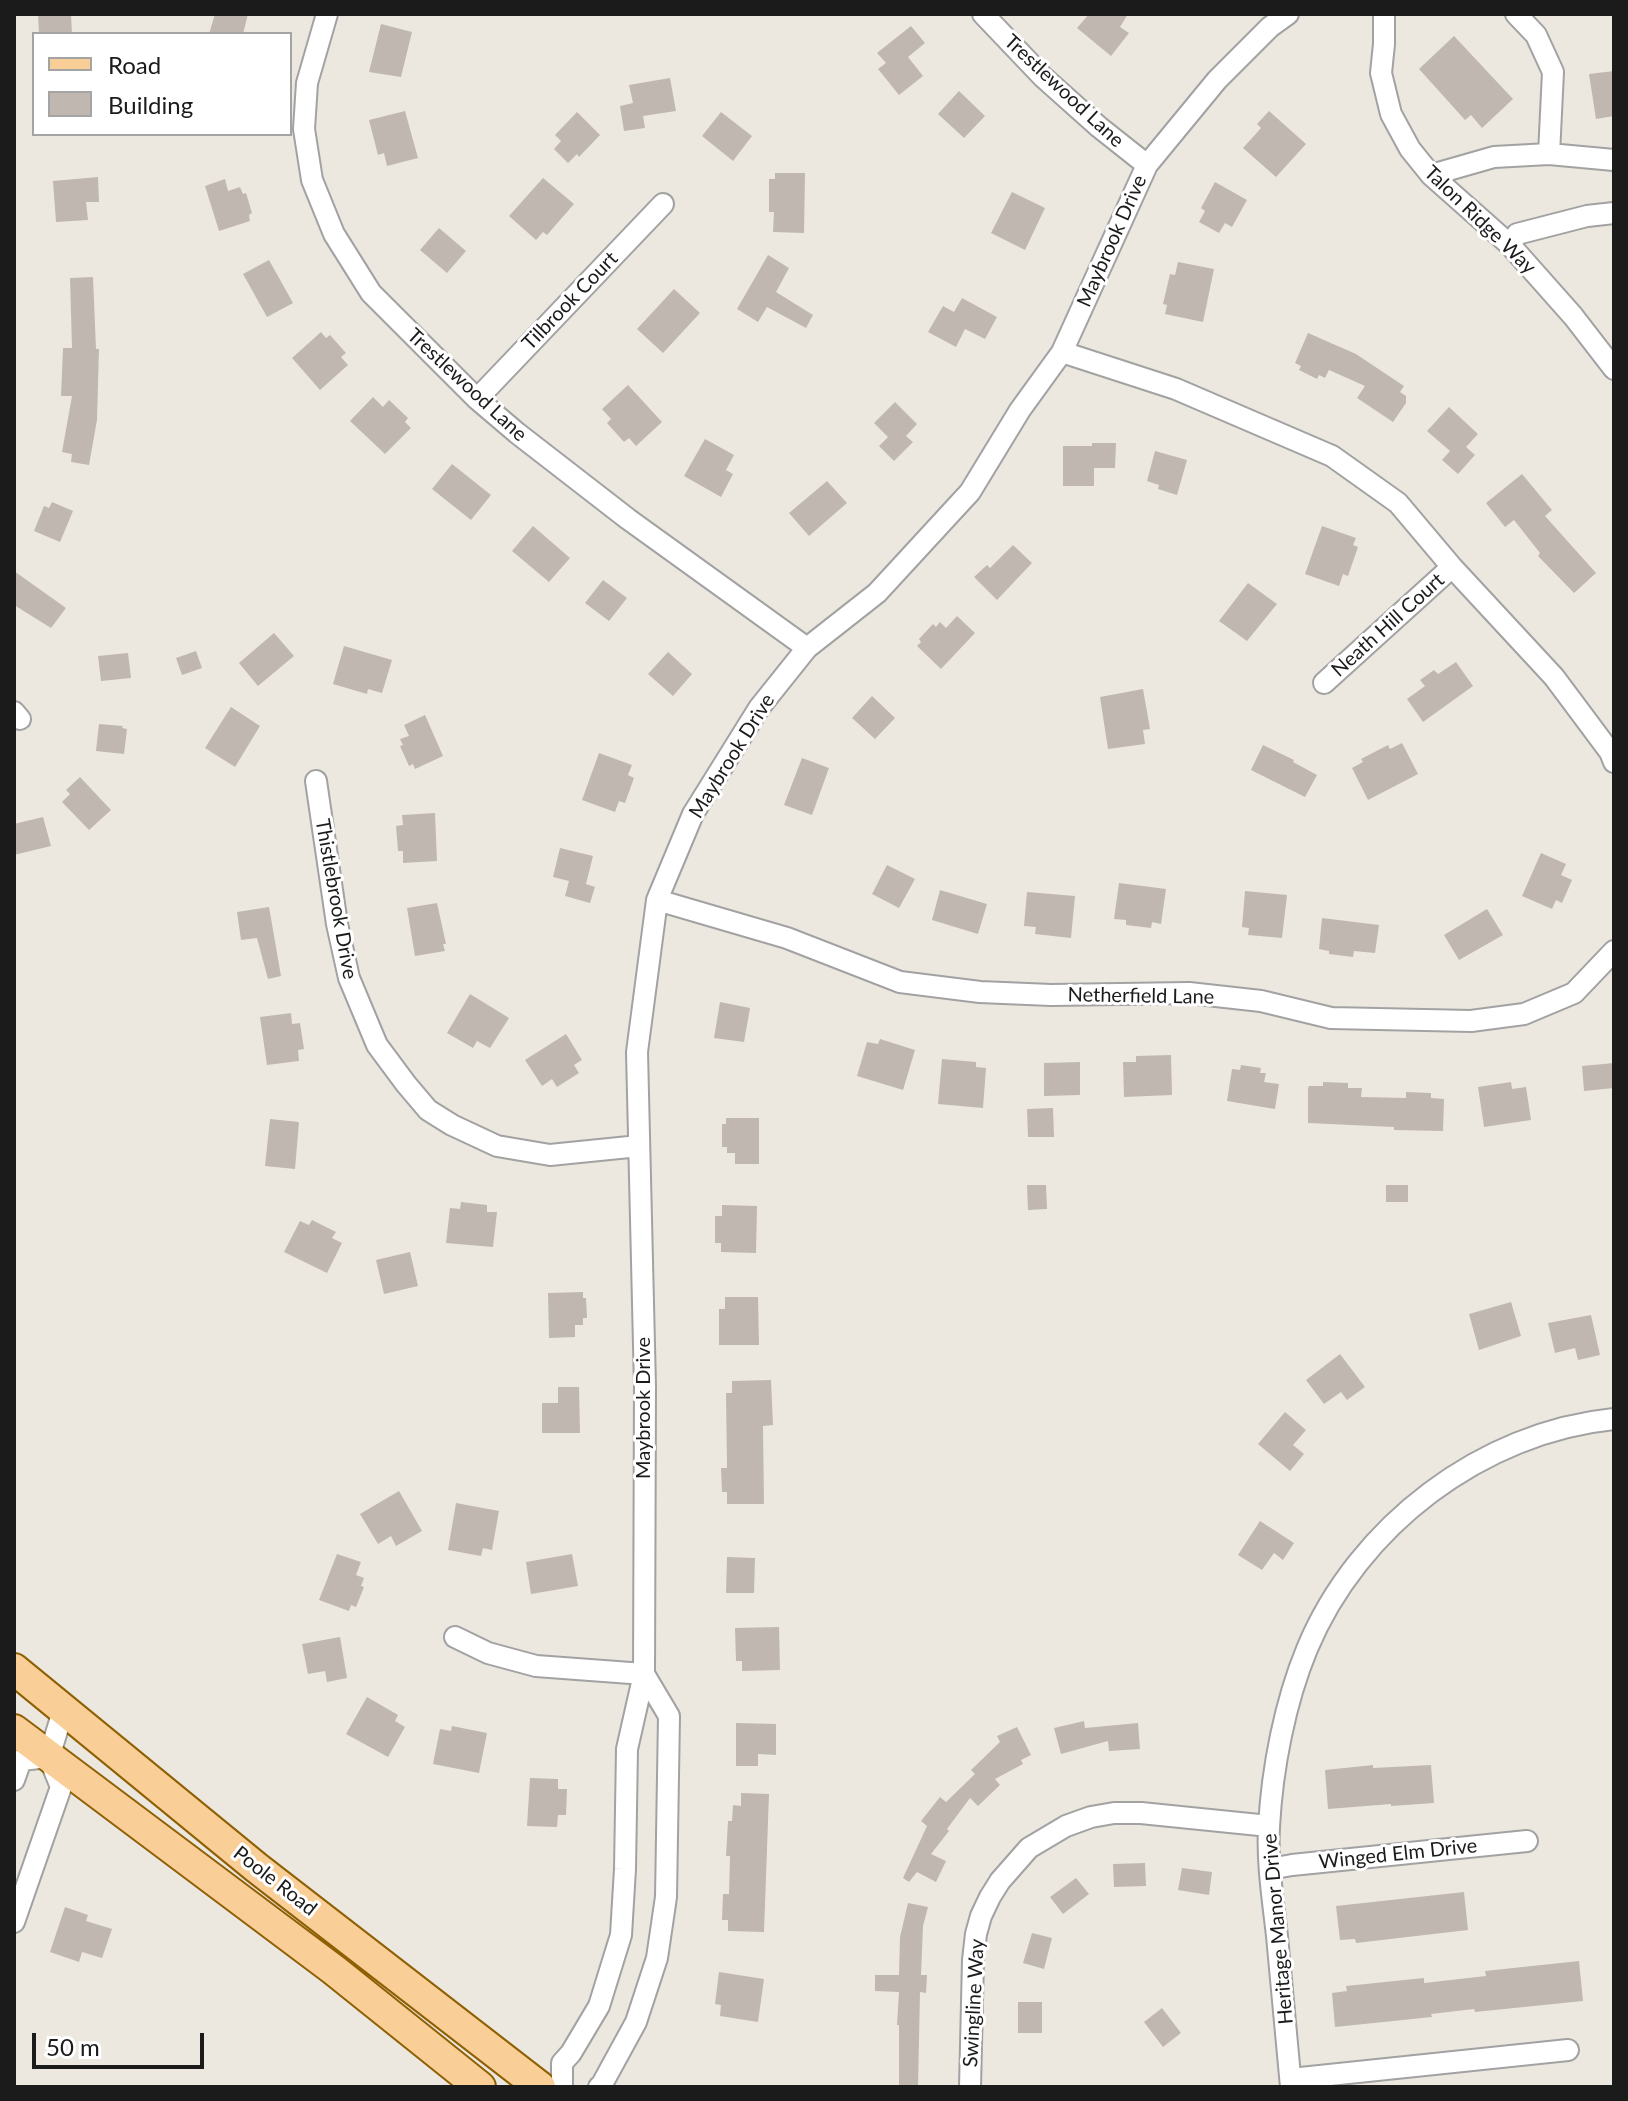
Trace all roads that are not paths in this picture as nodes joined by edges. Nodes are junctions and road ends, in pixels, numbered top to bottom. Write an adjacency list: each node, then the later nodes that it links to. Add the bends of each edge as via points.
1 (327, 14): 15 (street, Trestlewood Lane, via 307,83 304,129 312,180 334,234 371,293)
2 (983, 14): 8 (street, Trestlewood Lane, via 1043,77)
3 (1288, 14): 8 (street, Maybrook Drive, via 1217,80)
4 (1384, 14): 9 (street, Talon Ridge Way, via 1381,73 1391,114)
5 (1516, 14): 6 (street, via 1536,35 1553,72)
6 (1549, 154): 7 (street); 9 (street, via 1494,157)
7 (1614, 160)
8 (1147, 165): 13 (street, Maybrook Drive)
9 (1431, 175): 12 (street, Talon Ridge Way)
10 (663, 204): 15 (street, Tilbrook Court)
11 (1614, 213): 12 (street, via 1517,234)
12 (1510, 245): 14 (street, Talon Ridge Way)
13 (1062, 352): 16 (street, via 1176,389 1332,456 1398,503); 17 (street, Maybrook Drive, via 970,492 877,593)
14 (1612, 364)
15 (477, 399): 17 (street, Trestlewood Lane, via 628,519)
16 (1452, 567): 18 (street, Neath Hill Court); 19 (street, via 1554,677)
17 (807, 648): 21 (street, Maybrook Drive, via 759,708 693,814)
18 (1324, 683)
19 (1614, 762)
20 (316, 781): 23 (street, Thistlebrook Drive, via 349,978 377,1045 428,1110 497,1146 550,1155)
21 (657, 900): 22 (street, Netherfield Lane, via 787,938 900,982 1051,995 1189,993 1261,1001 1331,1018 1471,1021 1524,1014 1574,993); 23 (street, Maybrook Drive, via 637,1052)
22 (1614, 951)
23 (639, 1146): 27 (street, Maybrook Drive)
24 (1614, 1419): 32 (street, Heritage Manor Drive, via 1558,1429 1491,1456 1428,1494 1368,1551 1320,1620 1295,1682 1280,1739)
25 (455, 1637): 27 (street, via 536,1666)
26 (14, 1669): 28 (main road, Poole Road)
27 (644, 1674): 40 (street, Maybrook Drive, via 627,1749 621,1935 599,2006 562,2063); 41 (street, via 669,1716 666,1897 657,1958 636,2022)
28 (63, 1711): 30 (street); 39 (main road, Poole Road)
29 (14, 1730): 30 (main road, Poole Road)
30 (49, 1757): 31 (street, via 21,1760); 35 (street, via 61,1787); 38 (main road, Poole Road, via 334,1970)
31 (14, 1780)
32 (1269, 1826): 34 (street, Heritage Manor Drive); 42 (street, Swingline Way, via 1114,1813 1066,1826 1029,1848 995,1889 976,1934)
33 (1527, 1841): 34 (street, Winged Elm Drive)
34 (1270, 1869): 37 (street, Heritage Manor Drive)
35 (14, 1922)
36 (1568, 2050): 37 (street)
37 (1291, 2083)
38 (480, 2087)
39 (540, 2087)
40 (562, 2087)
41 (599, 2087)
42 (970, 2087)

